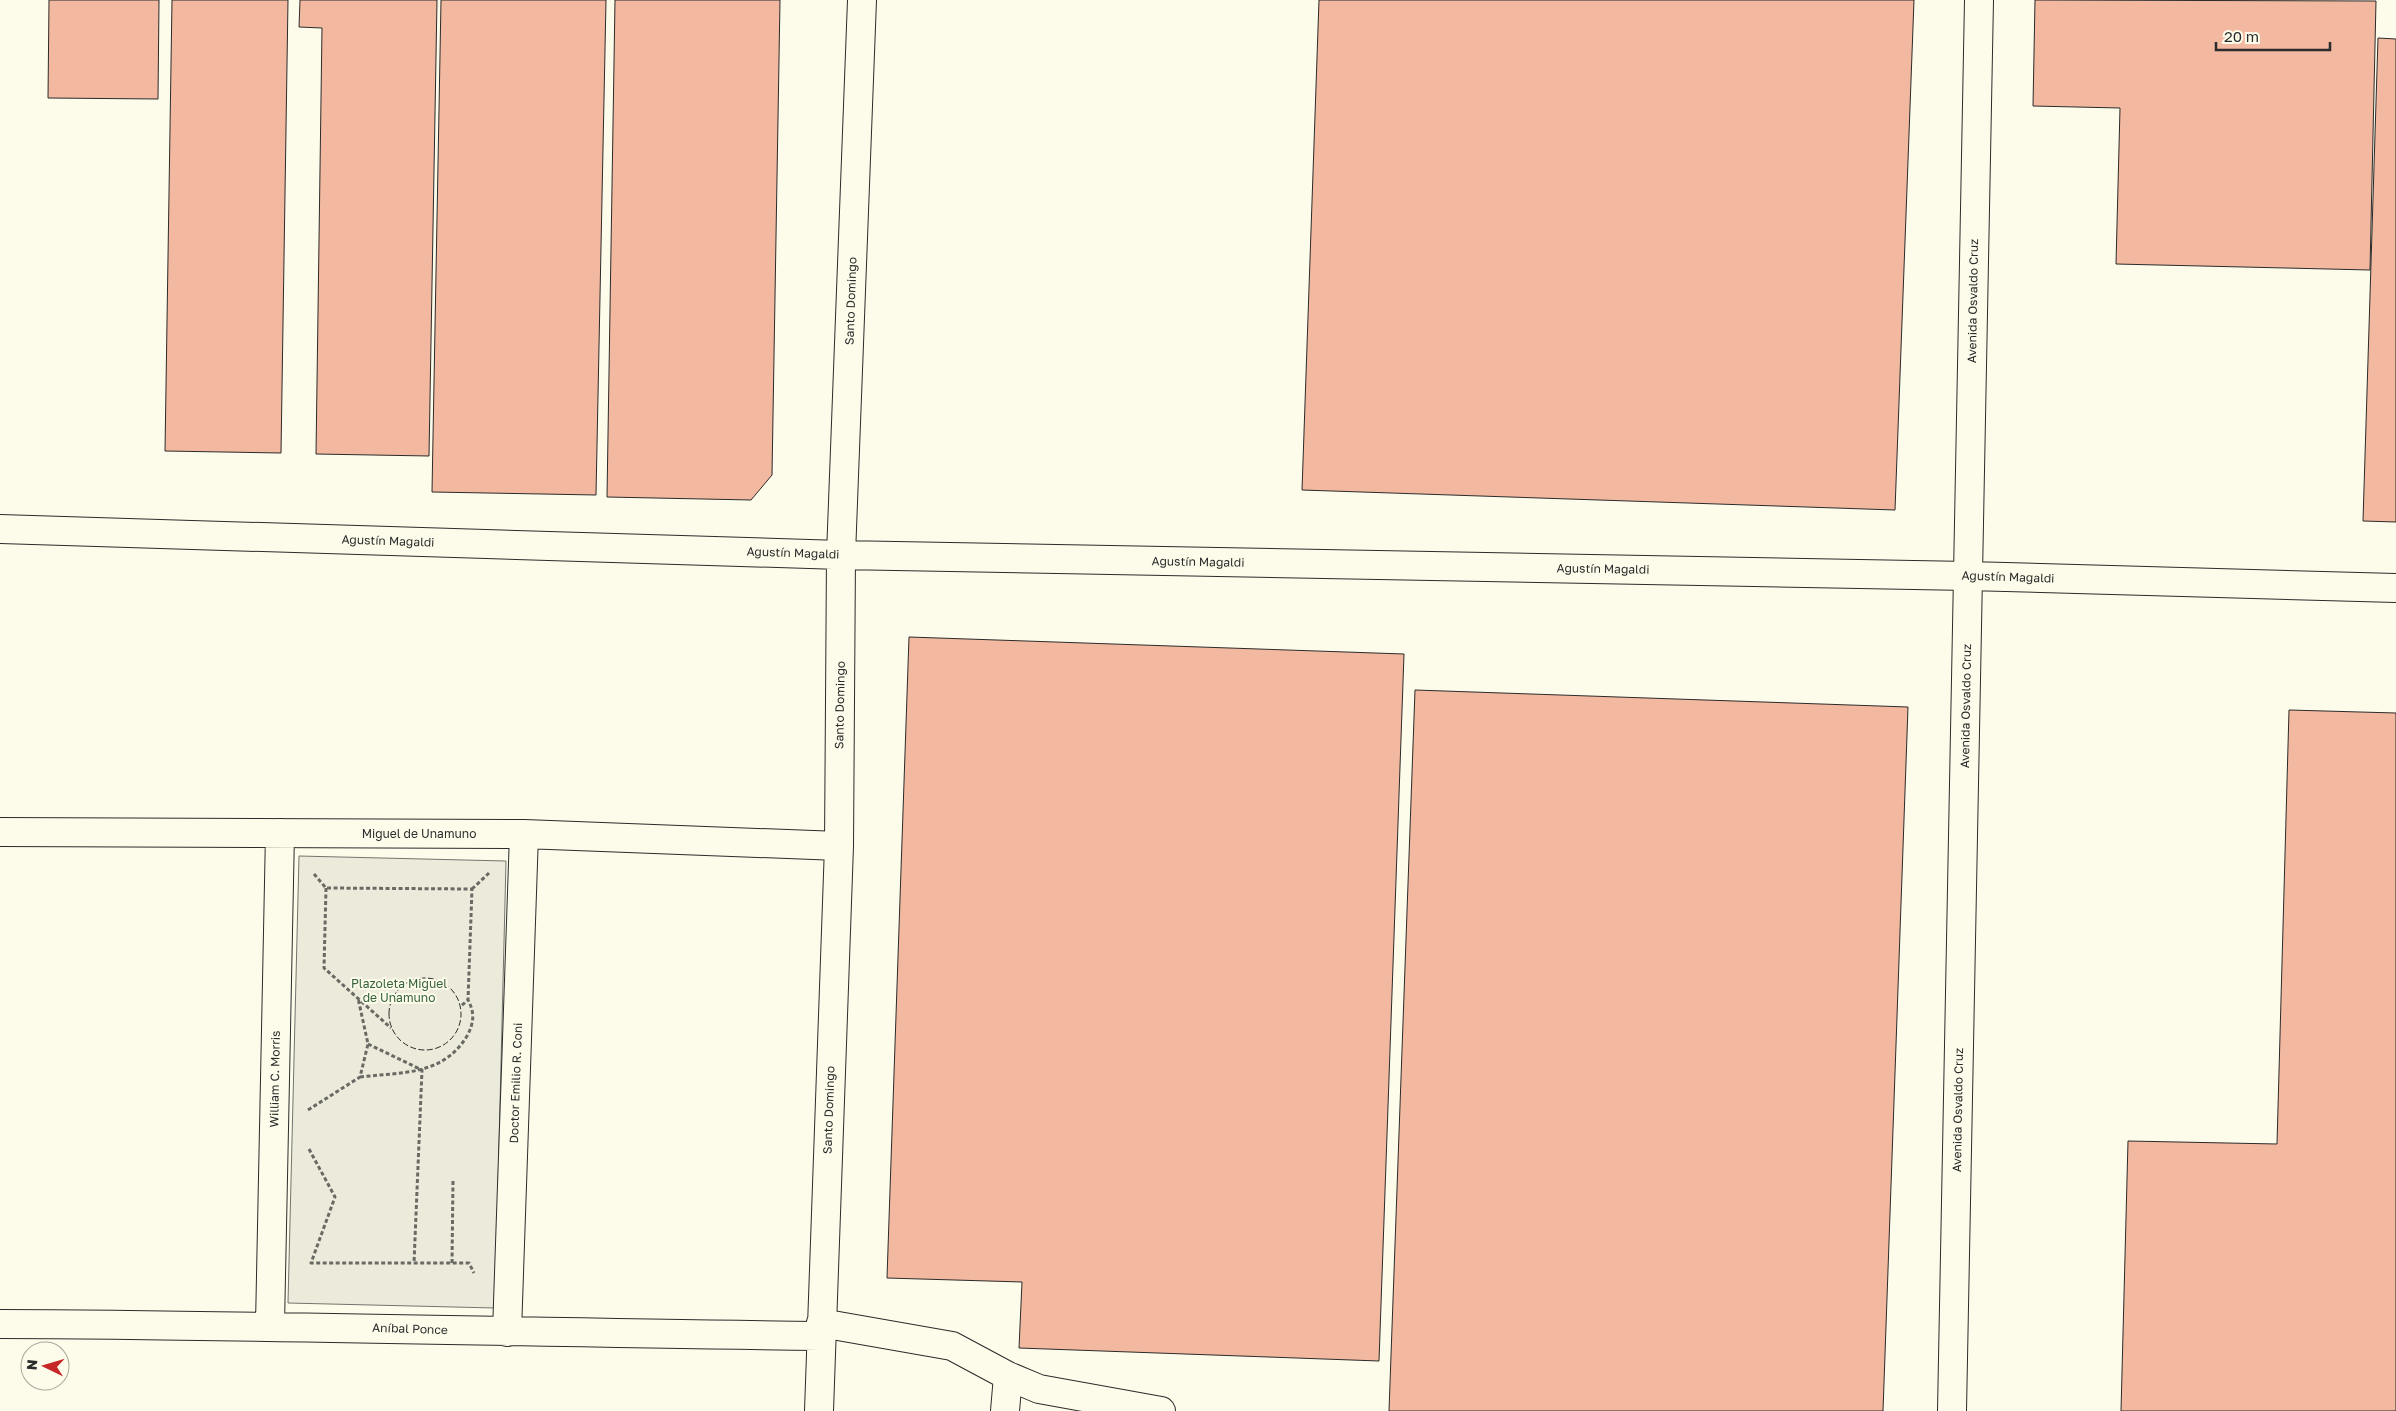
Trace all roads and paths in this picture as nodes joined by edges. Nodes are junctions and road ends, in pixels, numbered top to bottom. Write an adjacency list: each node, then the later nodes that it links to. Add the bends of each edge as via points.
1 (862, 0): 4 (street, Santo Domingo)
2 (1979, 0): 5 (street, Avenida Osvaldo Cruz)
3 (0, 529): 4 (street, Agustín Magaldi)
4 (841, 555): 5 (street, Agustín Magaldi); 10 (street, Santo Domingo)
5 (1968, 576): 6 (street, Agustín Magaldi); 32 (street, Avenida Osvaldo Cruz)
6 (2396, 588)
7 (0, 832): 8 (street, Miguel de Unamuno)
8 (280, 833): 9 (street, Miguel de Unamuno); 11 (path); 19 (street, William C. Morris)
9 (524, 834): 10 (street, Miguel de Unamuno); 27 (street, Doctor Emilio R. Coni)
10 (838, 846): 26 (street, Santo Domingo)
11 (326, 888): 12 (path, via 324,968); 13 (path, via 472,889)
12 (358, 998): 15 (path); 16 (path)
13 (468, 1000): 14 (path); 17 (path, via 474,1012 471,1028 459,1048 443,1062)
14 (460, 1006)
15 (391, 1028)
16 (368, 1044): 17 (path); 18 (path)
17 (422, 1070): 18 (path); 21 (path)
18 (360, 1077): 19 (path)
19 (283, 1123): 21 (path, via 335,1197 311,1263); 25 (street, William C. Morris)
20 (453, 1180): 22 (path)
21 (414, 1263): 22 (path)
22 (452, 1264): 23 (path, via 469,1263)
23 (478, 1278)
24 (0, 1324): 25 (street, Aníbal Ponce)
25 (270, 1325): 27 (street, Aníbal Ponce)
26 (821, 1330): 27 (street, Aníbal Ponce); 28 (street, Aníbal Ponce, via 952,1346); 29 (street, Santo Domingo)
27 (507, 1332)
28 (1008, 1376): 30 (street); 31 (street, Aníbal Ponce, via 1040,1388)
29 (819, 1411)
30 (1005, 1411)
31 (1162, 1411)
32 (1952, 1411)

